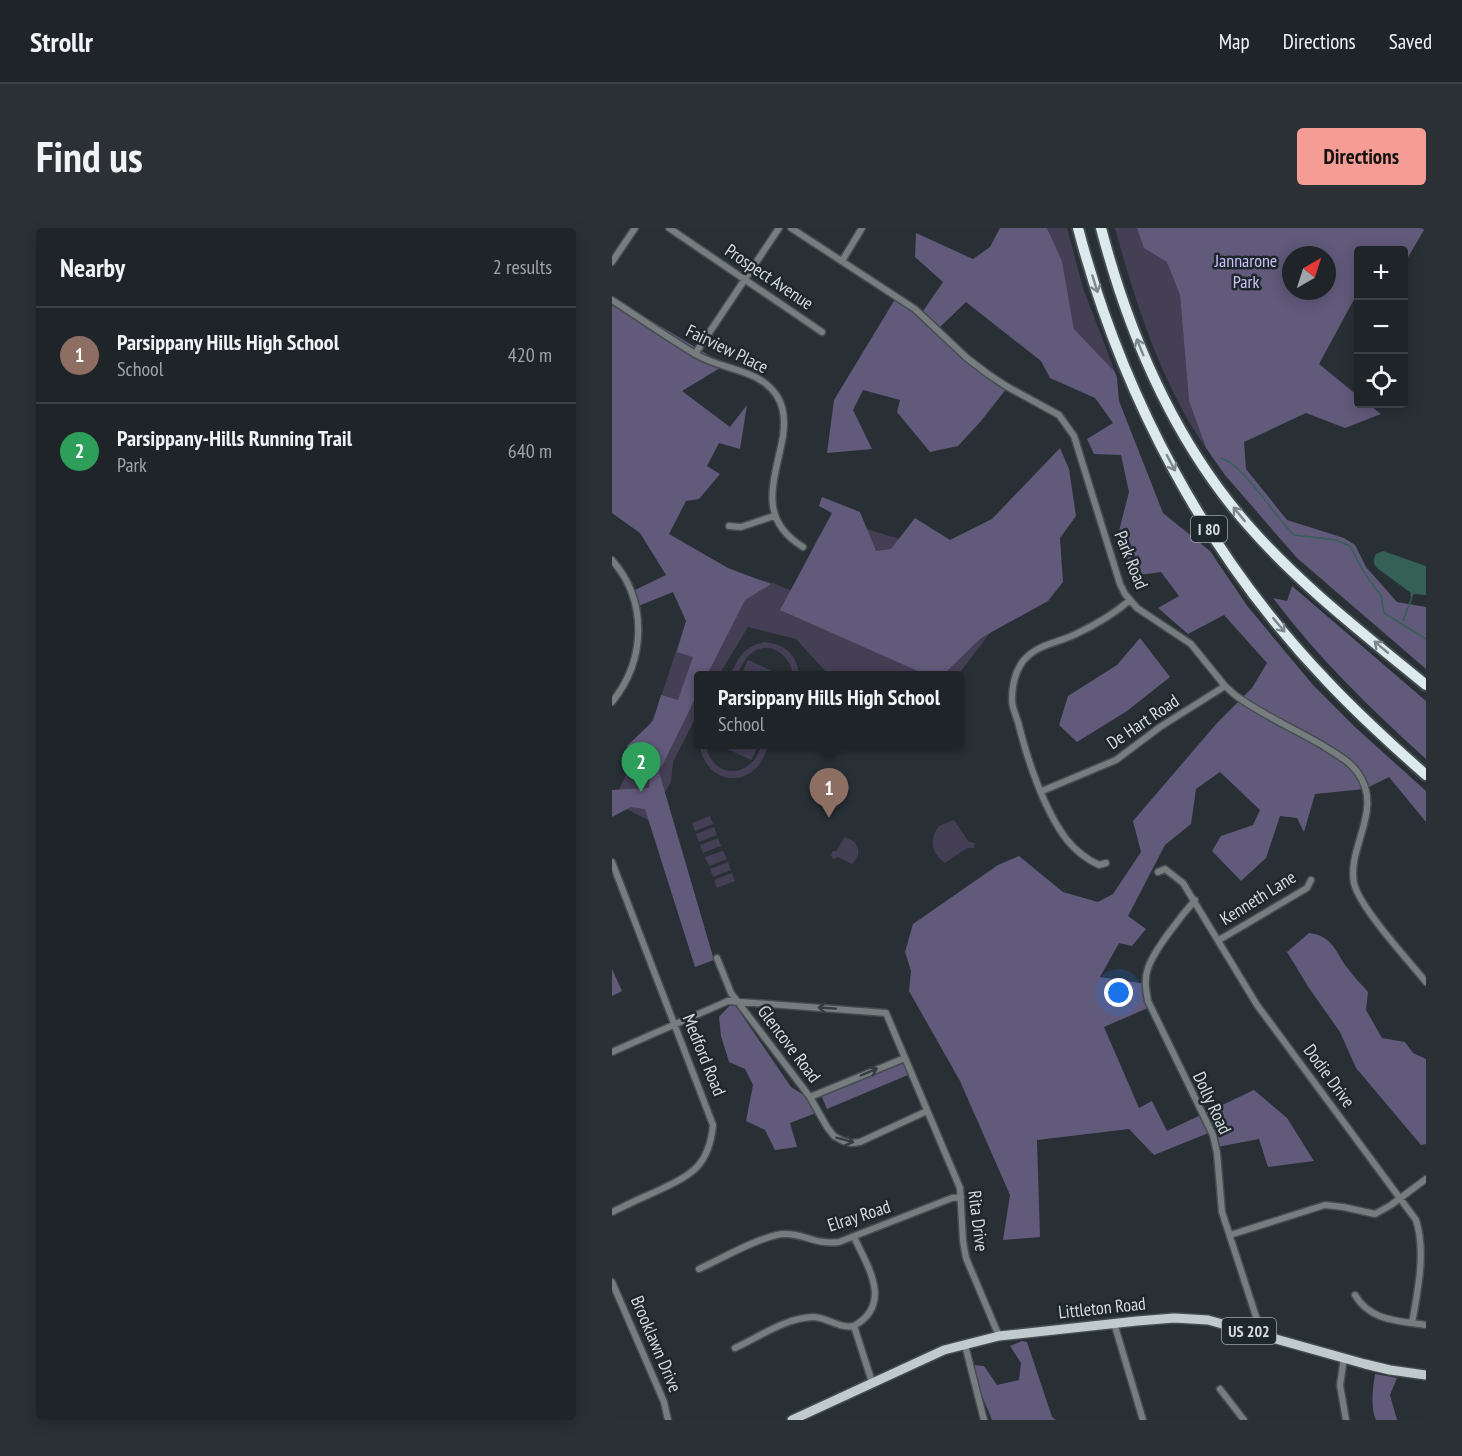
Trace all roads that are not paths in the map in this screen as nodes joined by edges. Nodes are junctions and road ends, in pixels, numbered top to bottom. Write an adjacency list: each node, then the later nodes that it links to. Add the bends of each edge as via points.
1 (634, 228): 9 (street)
2 (669, 228): 10 (street, Prospect Avenue)
3 (779, 228): 10 (street)
4 (790, 228): 8 (street, Park Road)
5 (862, 228): 8 (street)
6 (1078, 228): 22 (highway, I 80, one-way to 22, via 1107,322 1133,387 1212,534 1263,606 1326,680)
7 (1101, 228): 19 (highway, I 80, one-way to 7, via 1289,567 1247,524 1204,469 1145,360)
8 (842, 261): 18 (street, Park Road, via 915,309 967,358 1006,387 1064,419 1074,436 1116,573)
9 (612, 262)
10 (746, 279): 12 (street, Prospect Avenue); 13 (street)
11 (612, 300): 13 (street, Fairview Place)
12 (822, 332)
13 (695, 354): 14 (street, Fairview Place, via 759,379 780,401 784,424 772,498)
14 (774, 516): 15 (street, via 741,527); 16 (street, via 787,536)
15 (729, 526)
16 (803, 547)
17 (612, 560): 21 (street, via 633,597 639,632 631,671)
18 (1130, 600): 20 (street, Park Road, via 1191,644); 23 (street, via 1074,635 1034,651 1018,668 1013,707 1023,746)
19 (1426, 685)
20 (1225, 686): 23 (street, De Hart Road, via 1116,760); 31 (street, Park Road, via 1244,702 1335,753 1359,774 1367,801 1353,872 1355,886 1369,910)
21 (612, 702)
22 (1426, 775)
23 (1042, 791): 25 (street, via 1059,827 1075,849 1099,865)
24 (612, 862): 33 (street, Medford Road)
25 (1106, 863)
26 (1158, 872): 28 (street, Dodie Drive, via 1166,869 1176,876)
27 (1311, 880): 29 (street, Kenneth Lane, via 1307,888)
28 (1195, 900): 29 (street, Dodie Drive); 42 (street, Dolly Road, via 1149,966 1146,985 1153,1016 1213,1135 1220,1201)
29 (1220, 940): 40 (street, Dodie Drive, via 1257,1005)
30 (717, 958): 32 (street)
31 (1426, 982)
32 (738, 1002): 33 (street, Glencove Road, via 728,1001); 35 (street, Rita Drive, one-way to 32, via 886,1013); 36 (street, Glencove Road)
33 (675, 1024): 34 (street, Glencove Road); 41 (street, Medford Road, via 712,1119 710,1148 690,1174)
34 (612, 1052)
35 (904, 1058): 36 (street, one-way to 35); 37 (street, Rita Drive)
36 (810, 1097): 37 (street, Glencove Road, one-way to 37, via 834,1136 852,1143)
37 (927, 1111): 39 (street, Rita Drive)
38 (1426, 1179): 40 (street)
39 (961, 1197): 43 (street, Elray Road); 52 (street, Rita Drive, via 966,1258)
40 (1401, 1198): 42 (street, via 1375,1214 1325,1205); 48 (street, Dodie Drive, via 1420,1227 1424,1250)
41 (612, 1212)
42 (1230, 1235): 51 (street, Dolly Road)
43 (854, 1237): 44 (street, Elray Road, via 828,1243 778,1234); 50 (street, via 876,1291 873,1309)
44 (699, 1269)
45 (612, 1282): 59 (street, Brooklawn Drive, via 664,1402)
46 (1355, 1295): 48 (street, via 1372,1314)
47 (1114, 1323): 51 (main road, Littleton Road / US 202, via 1191,1318); 52 (main road, Littleton Road / US 202); 62 (street)
48 (1412, 1323): 49 (street)
49 (1426, 1325)
50 (854, 1326): 54 (street, via 816,1317 798,1319); 57 (street)
51 (1262, 1335): 55 (main road, Littleton Road / US 202)
52 (999, 1336): 53 (main road, Littleton Road / US 202)
53 (964, 1345): 57 (main road, Littleton Road / US 202); 61 (street)
54 (735, 1348)
55 (1344, 1358): 56 (main road, Littleton Road / US 202); 64 (street, via 1340,1385)
56 (1426, 1375)
57 (872, 1382): 60 (main road, Littleton Road / US 202)
58 (1220, 1389): 63 (street)
59 (668, 1420)
60 (792, 1420)
61 (984, 1420)
62 (1143, 1420)
63 (1244, 1420)
64 (1346, 1420)

